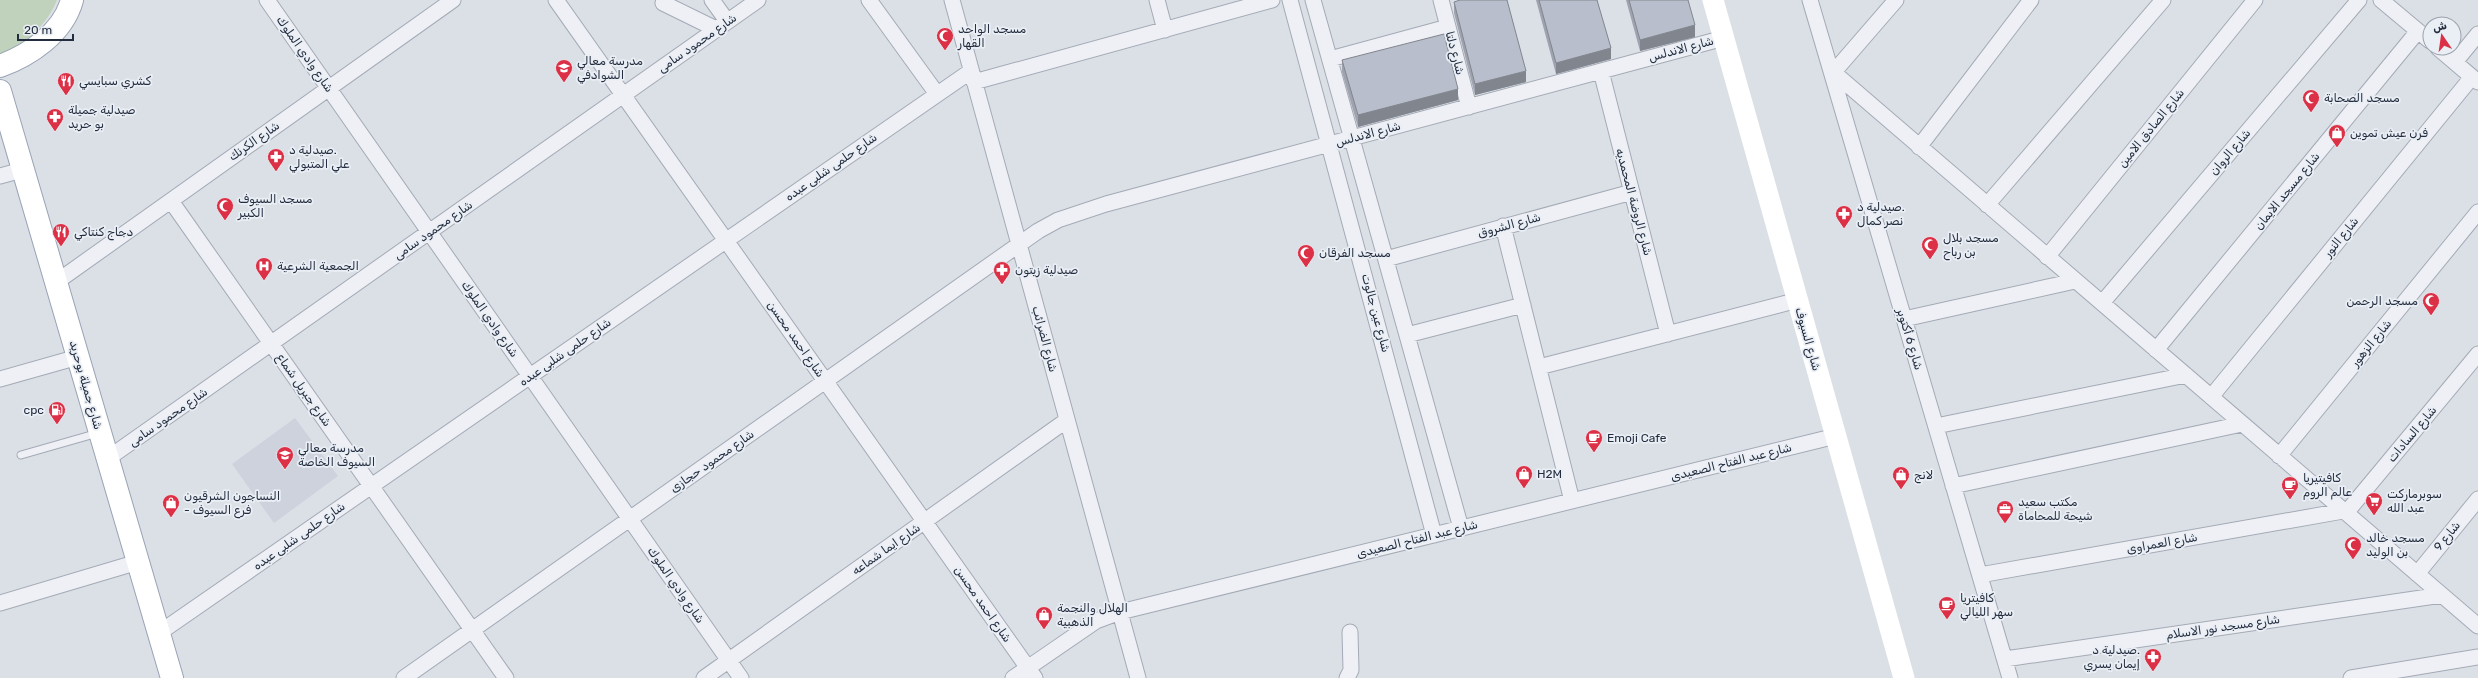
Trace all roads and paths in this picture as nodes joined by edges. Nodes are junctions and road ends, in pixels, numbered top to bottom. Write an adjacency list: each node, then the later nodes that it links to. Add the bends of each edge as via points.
1 (267, 0): 38 (street, شارع وادي الملوك)
2 (453, 0): 38 (street, شارع الكرنك)
3 (556, 0): 41 (street, شارع احمد محسن)
4 (712, 0): 23 (street)
5 (758, 0): 23 (street, شارع محمود سامى)
6 (870, 0): 40 (street)
7 (952, 0): 36 (street, شارع الضرائب)
8 (1157, 0): 25 (street)
9 (1272, 0): 25 (street, شارع حلمى شلبى عبده)
10 (1290, 0): 44 (street, شارع عين جالوت)
11 (1313, 0): 31 (street, شارع عين جالوت)
12 (1441, 0): 24 (street, شارع دلتا)
13 (1713, 0): 29 (main road, شارع السيوف)
14 (1810, 0): 35 (street, شارع 6 أكتوبر)
15 (1896, 0): 35 (street)
16 (2031, 0): 45 (street)
17 (2163, 0): 50 (street)
18 (2255, 0): 56 (street, شارع الصادق الامين)
19 (2359, 0): 61 (street, شارع الروان)
20 (72, 2): 33 (main road, via 57,27 39,45 18,59)
21 (2388, 2): 26 (street)
22 (663, 3): 23 (street)
23 (722, 25): 41 (street, شارع محمود سامى)
24 (1448, 27): 31 (street); 42 (street, شارع دلتا)
25 (1165, 30): 36 (street, شارع حلمى شلبى عبده)
26 (2418, 31): 27 (street); 67 (street, شارع مسجد الايمان)
27 (2422, 34)
28 (2478, 34): 32 (street)
29 (1724, 38): 34 (street, شارع الاندلس); 60 (main road, شارع السيوف)
30 (2448, 56): 32 (street)
31 (1330, 59): 43 (street, شارع عين جالوت)
32 (2455, 62): 37 (street)
33 (0, 66)
34 (1601, 71): 42 (street, شارع الاندلس); 48 (street, شارع الروضة المحمديه)
35 (1832, 73): 45 (street); 63 (street, شارع 6 أكتوبر)
36 (973, 76): 40 (street, شارع حلمى شلبى عبده); 55 (street, شارع الضرائب)
37 (2475, 79): 75 (street, شارع النور)
38 (329, 88): 49 (street, شارع الكرنك); 53 (street, شارع وادي الملوك)
39 (0, 91): 46 (main road, شارع جميلة بوحريد)
40 (937, 94): 54 (street, شارع حلمى شلبى عبده)
41 (623, 95): 53 (street, شارع محمود سامى); 54 (street, شارع احمد محسن)
42 (1470, 106): 43 (street, شارع الاندلس)
43 (1353, 138): 44 (street, شارع الاندلس); 57 (street, شارع عين جالوت)
44 (1331, 144): 55 (street, شارع الاندلس, via 1077,213 1051,224); 92 (street, شارع عين جالوت)
45 (1919, 146): 50 (street)
46 (22, 170): 47 (street); 59 (main road, شارع جميلة بوحريد)
47 (0, 176)
48 (1632, 192): 52 (street, شارع الشروق); 64 (street, شارع الروضة المحمديه)
49 (171, 201): 59 (street, شارع الكرنك); 66 (street, شارع جبريل شماع)
50 (1987, 205): 56 (street)
51 (2478, 212): 82 (street, شارع الزهور)
52 (1503, 226): 57 (street, شارع الشروق); 62 (street)
53 (429, 232): 66 (street, شارع محمود سامى); 72 (street, شارع وادي الملوك)
54 (726, 240): 72 (street, شارع حلمى شلبى عبده); 74 (street, شارع احمد محسن)
55 (1019, 245): 74 (street, شارع محمود حجازى); 76 (street, شارع الضرائب)
56 (2047, 257): 58 (street)
57 (1386, 259): 65 (street, شارع عين جالوت)
58 (2075, 281): 61 (street); 63 (street)
59 (55, 283): 69 (main road, شارع جميلة بوحريد)
60 (1798, 300): 64 (street); 80 (main road, شارع السيوف)
61 (2102, 303): 67 (street)
62 (1523, 305): 65 (street); 70 (street)
63 (1904, 319): 78 (street, شارع 6 أكتوبر)
64 (1668, 334): 70 (street)
65 (1407, 335): 91 (street, شارع عين جالوت)
66 (271, 344): 83 (street, شارع محمود سامى); 84 (street, شارع جبريل شماع)
67 (2156, 350): 71 (street)
68 (2478, 354): 88 (street, شارع السادات)
69 (78, 357): 73 (street); 79 (main road, شارع جميلة بوحريد)
70 (1539, 367): 87 (street)
71 (2186, 375): 75 (street); 78 (street)
72 (530, 376): 84 (street, شارع حلمى شلبى عبده); 89 (street, شارع وادي الملوك)
73 (0, 378)
74 (825, 381): 89 (street, شارع محمود حجازى); 90 (street, شارع احمد محسن)
75 (2211, 397): 77 (street)
76 (1067, 420): 90 (street, شارع ايما شماعه); 98 (street, شارع الضرائب)
77 (2242, 424): 82 (street); 85 (street)
78 (1936, 426): 85 (street, شارع 6 أكتوبر)
79 (100, 433): 81 (lane); 83 (main road, شارع جميلة بوحريد)
80 (1836, 436): 87 (street, شارع عبد الفتاح الصعيدى); 115 (main road, شارع السيوف)
81 (21, 455)
82 (2279, 456): 88 (street)
83 (108, 459): 93 (main road, شارع جميلة بوحريد)
84 (371, 486): 100 (street, شارع جبريل شماع); 101 (street, شارع حلمى شلبى عبده)
85 (1954, 486): 95 (street, شارع 6 أكتوبر)
86 (2478, 498): 94 (street, شارع 9)
87 (1572, 501): 91 (street, شارع عبد الفتاح الصعيدى)
88 (2344, 512): 94 (street); 95 (street, شارع العمراوى)
89 (630, 519): 100 (street, شارع محمود حجازى); 104 (street, شارع وادي الملوك)
90 (924, 521): 104 (street, شارع ايما شماعه); 106 (street, شارع احمد محسن)
91 (1461, 528): 92 (street, شارع عبد الفتاح الصعيدى)
92 (1434, 535): 98 (street, شارع عبد الفتاح الصعيدى)
93 (138, 562): 97 (street); 101 (main road, شارع جميلة بوحريد)
94 (2417, 574): 96 (street)
95 (1980, 575): 105 (street, شارع 6 أكتوبر)
96 (2442, 595): 99 (street); 105 (street, شارع مسجد نور الاسلام)
97 (0, 603)
98 (1120, 612): 106 (street, شارع عبد الفتاح الصعيدى, via 1096,621); 113 (street, شارع الضرائب)
99 (2478, 626)
100 (472, 630): 108 (street, شارع محمود حجازى); 109 (street, شارع جبريل شماع)
101 (159, 632): 107 (main road, شارع جميلة بوحريد)
102 (1350, 632): 114 (street, via 1351,670)
103 (2478, 657): 117 (street)
104 (729, 660): 110 (street, شارع ايما شماعه); 111 (street, شارع وادي الملوك)
105 (2005, 660): 116 (street, شارع 6 أكتوبر)
106 (1031, 673): 112 (street, شارع عبد الفتاح الصعيدى)
107 (172, 678)
108 (404, 678)
109 (506, 678)
110 (704, 678)
111 (741, 678)
112 (1013, 678)
113 (1138, 678)
114 (1347, 678)
115 (1904, 678)
116 (2010, 678)
117 (2351, 678)

